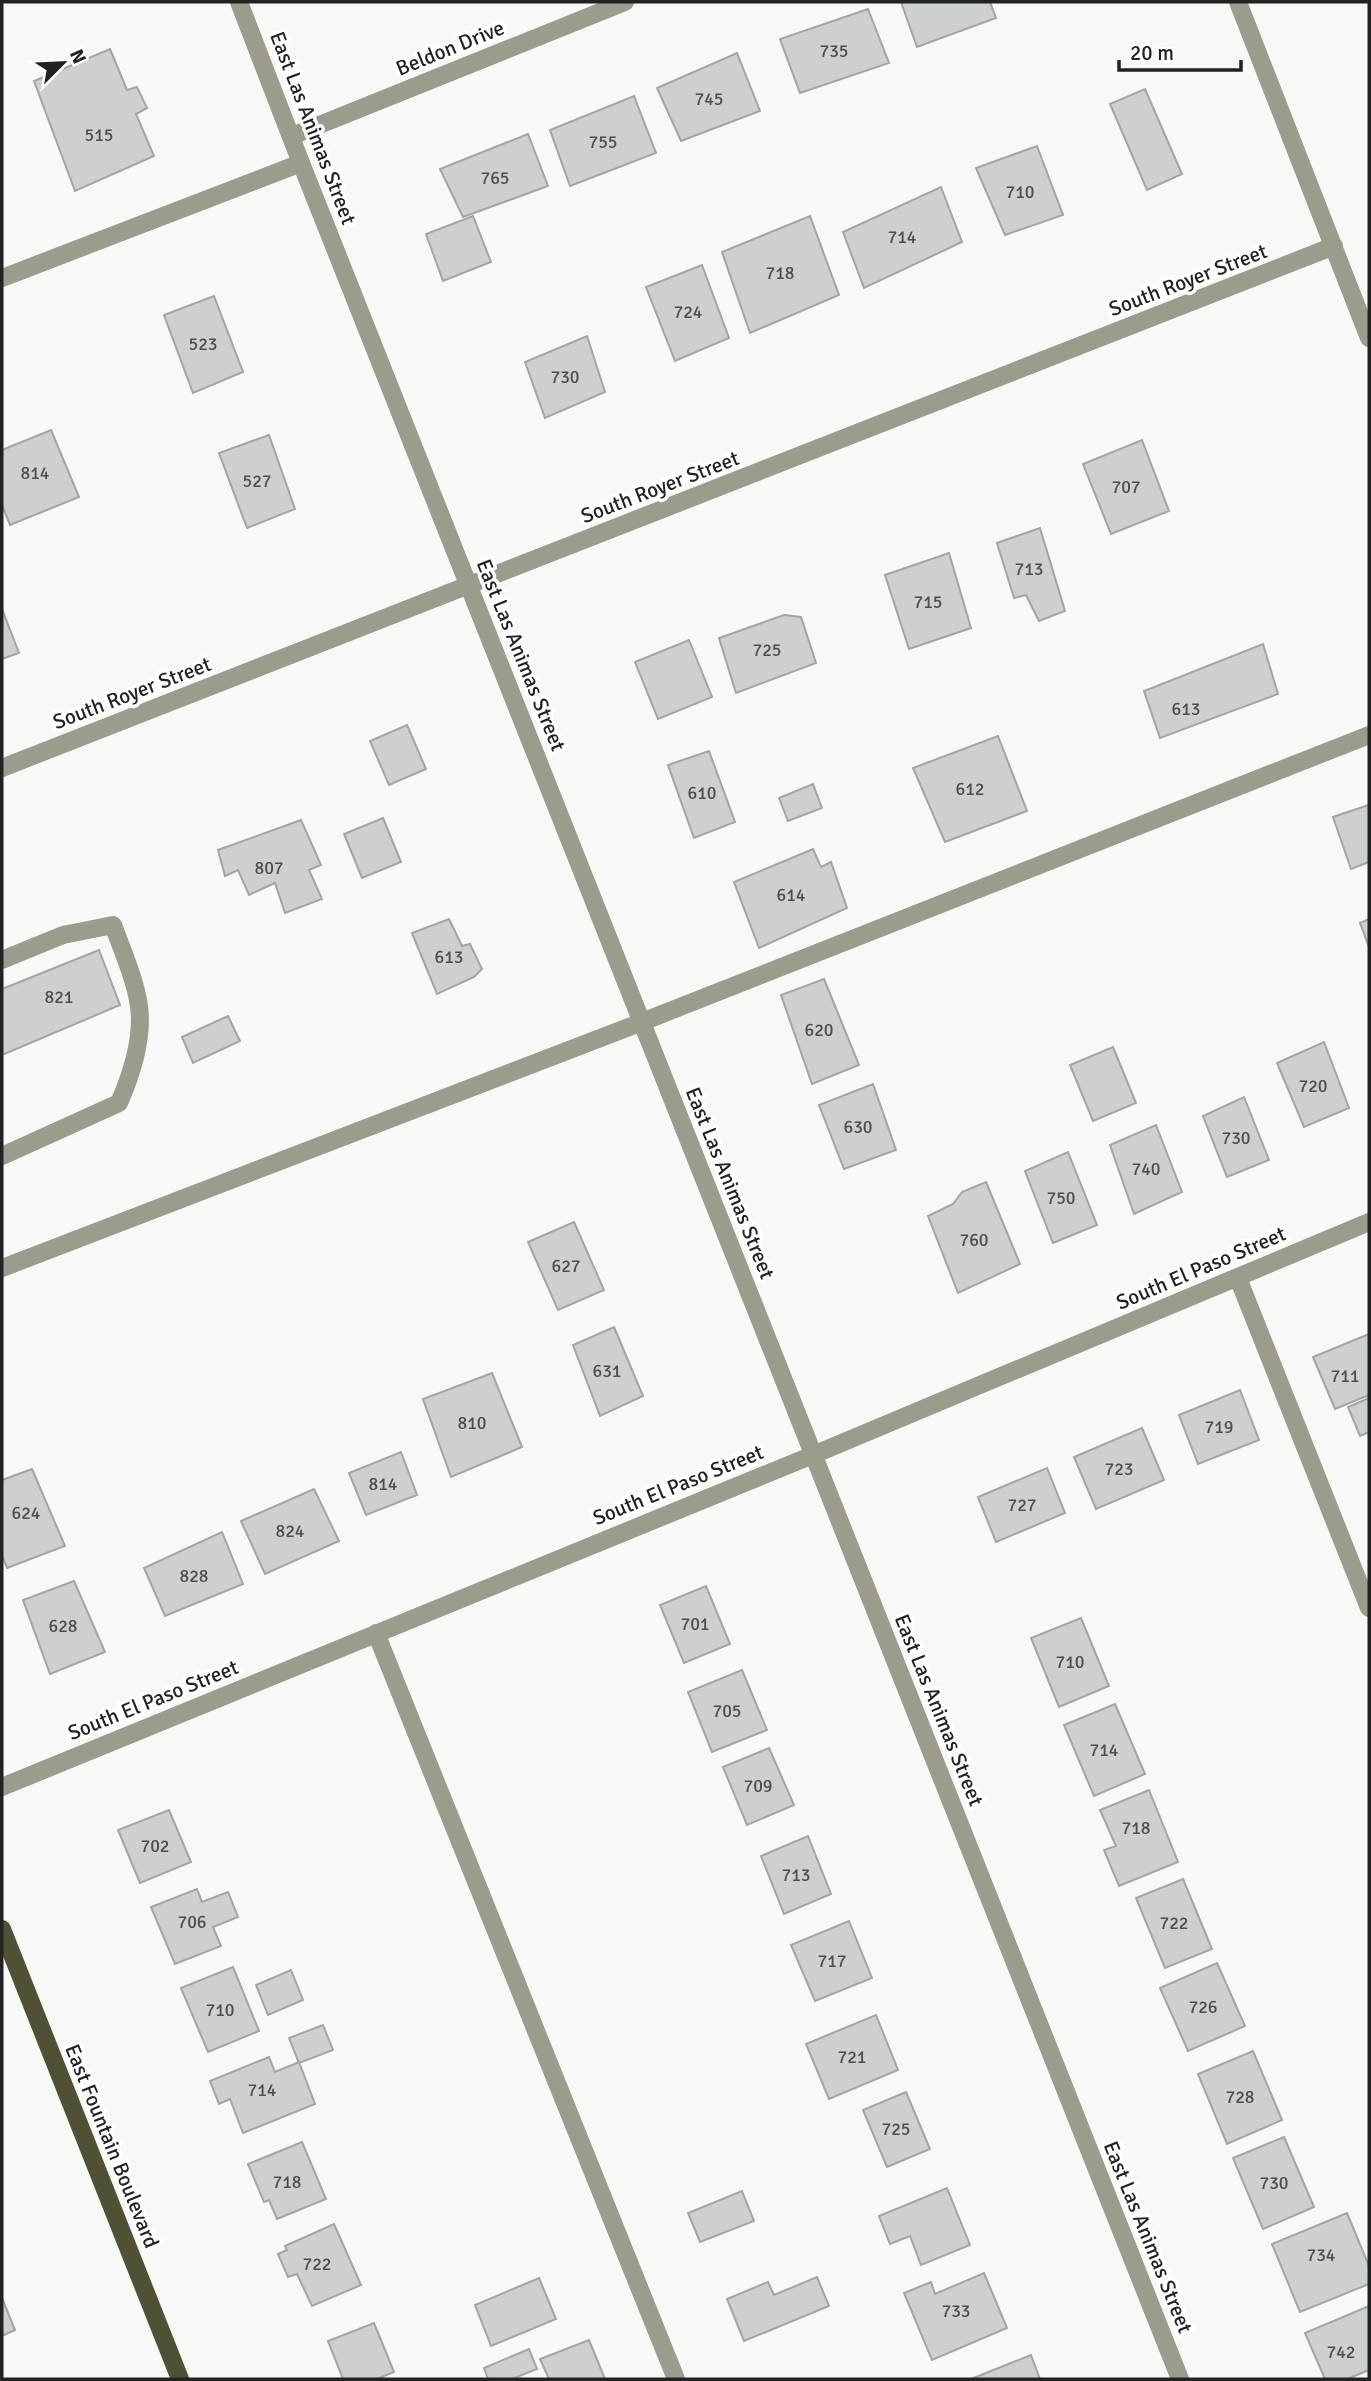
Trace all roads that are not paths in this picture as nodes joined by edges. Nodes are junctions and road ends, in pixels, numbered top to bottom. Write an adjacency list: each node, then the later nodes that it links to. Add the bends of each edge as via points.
1 (239, 2): 4 (street, East Las Animas Street)
2 (625, 2): 4 (street, Beldon Drive)
3 (1238, 2): 6 (street)
4 (292, 136): 5 (street, East Las Animas Street)
5 (301, 163): 7 (street); 9 (street, East Las Animas Street)
6 (1334, 246): 8 (street); 9 (street, South Royer Street)
7 (2, 278)
8 (1369, 338)
9 (469, 586): 11 (street, South Royer Street); 13 (street, East Las Animas Street)
10 (1369, 735): 13 (street)
11 (2, 768)
12 (2, 960): 14 (street, via 63,935 113,925 131,973 140,1018 131,1076 120,1102)
13 (642, 1022): 16 (street); 18 (street, East Las Animas Street)
14 (2, 1156)
15 (1369, 1223): 17 (street, South El Paso Street)
16 (2, 1268)
17 (1238, 1278): 18 (street, South El Paso Street); 19 (street)
18 (813, 1455): 20 (street, South El Paso Street); 25 (street, East Las Animas Street)
19 (1369, 1608)
20 (376, 1633): 21 (street, South El Paso Street); 24 (street)
21 (2, 1787)
22 (3, 1933): 23 (main road, East Fountain Boulevard)
23 (180, 2379)
24 (676, 2379)
25 (1181, 2379)

